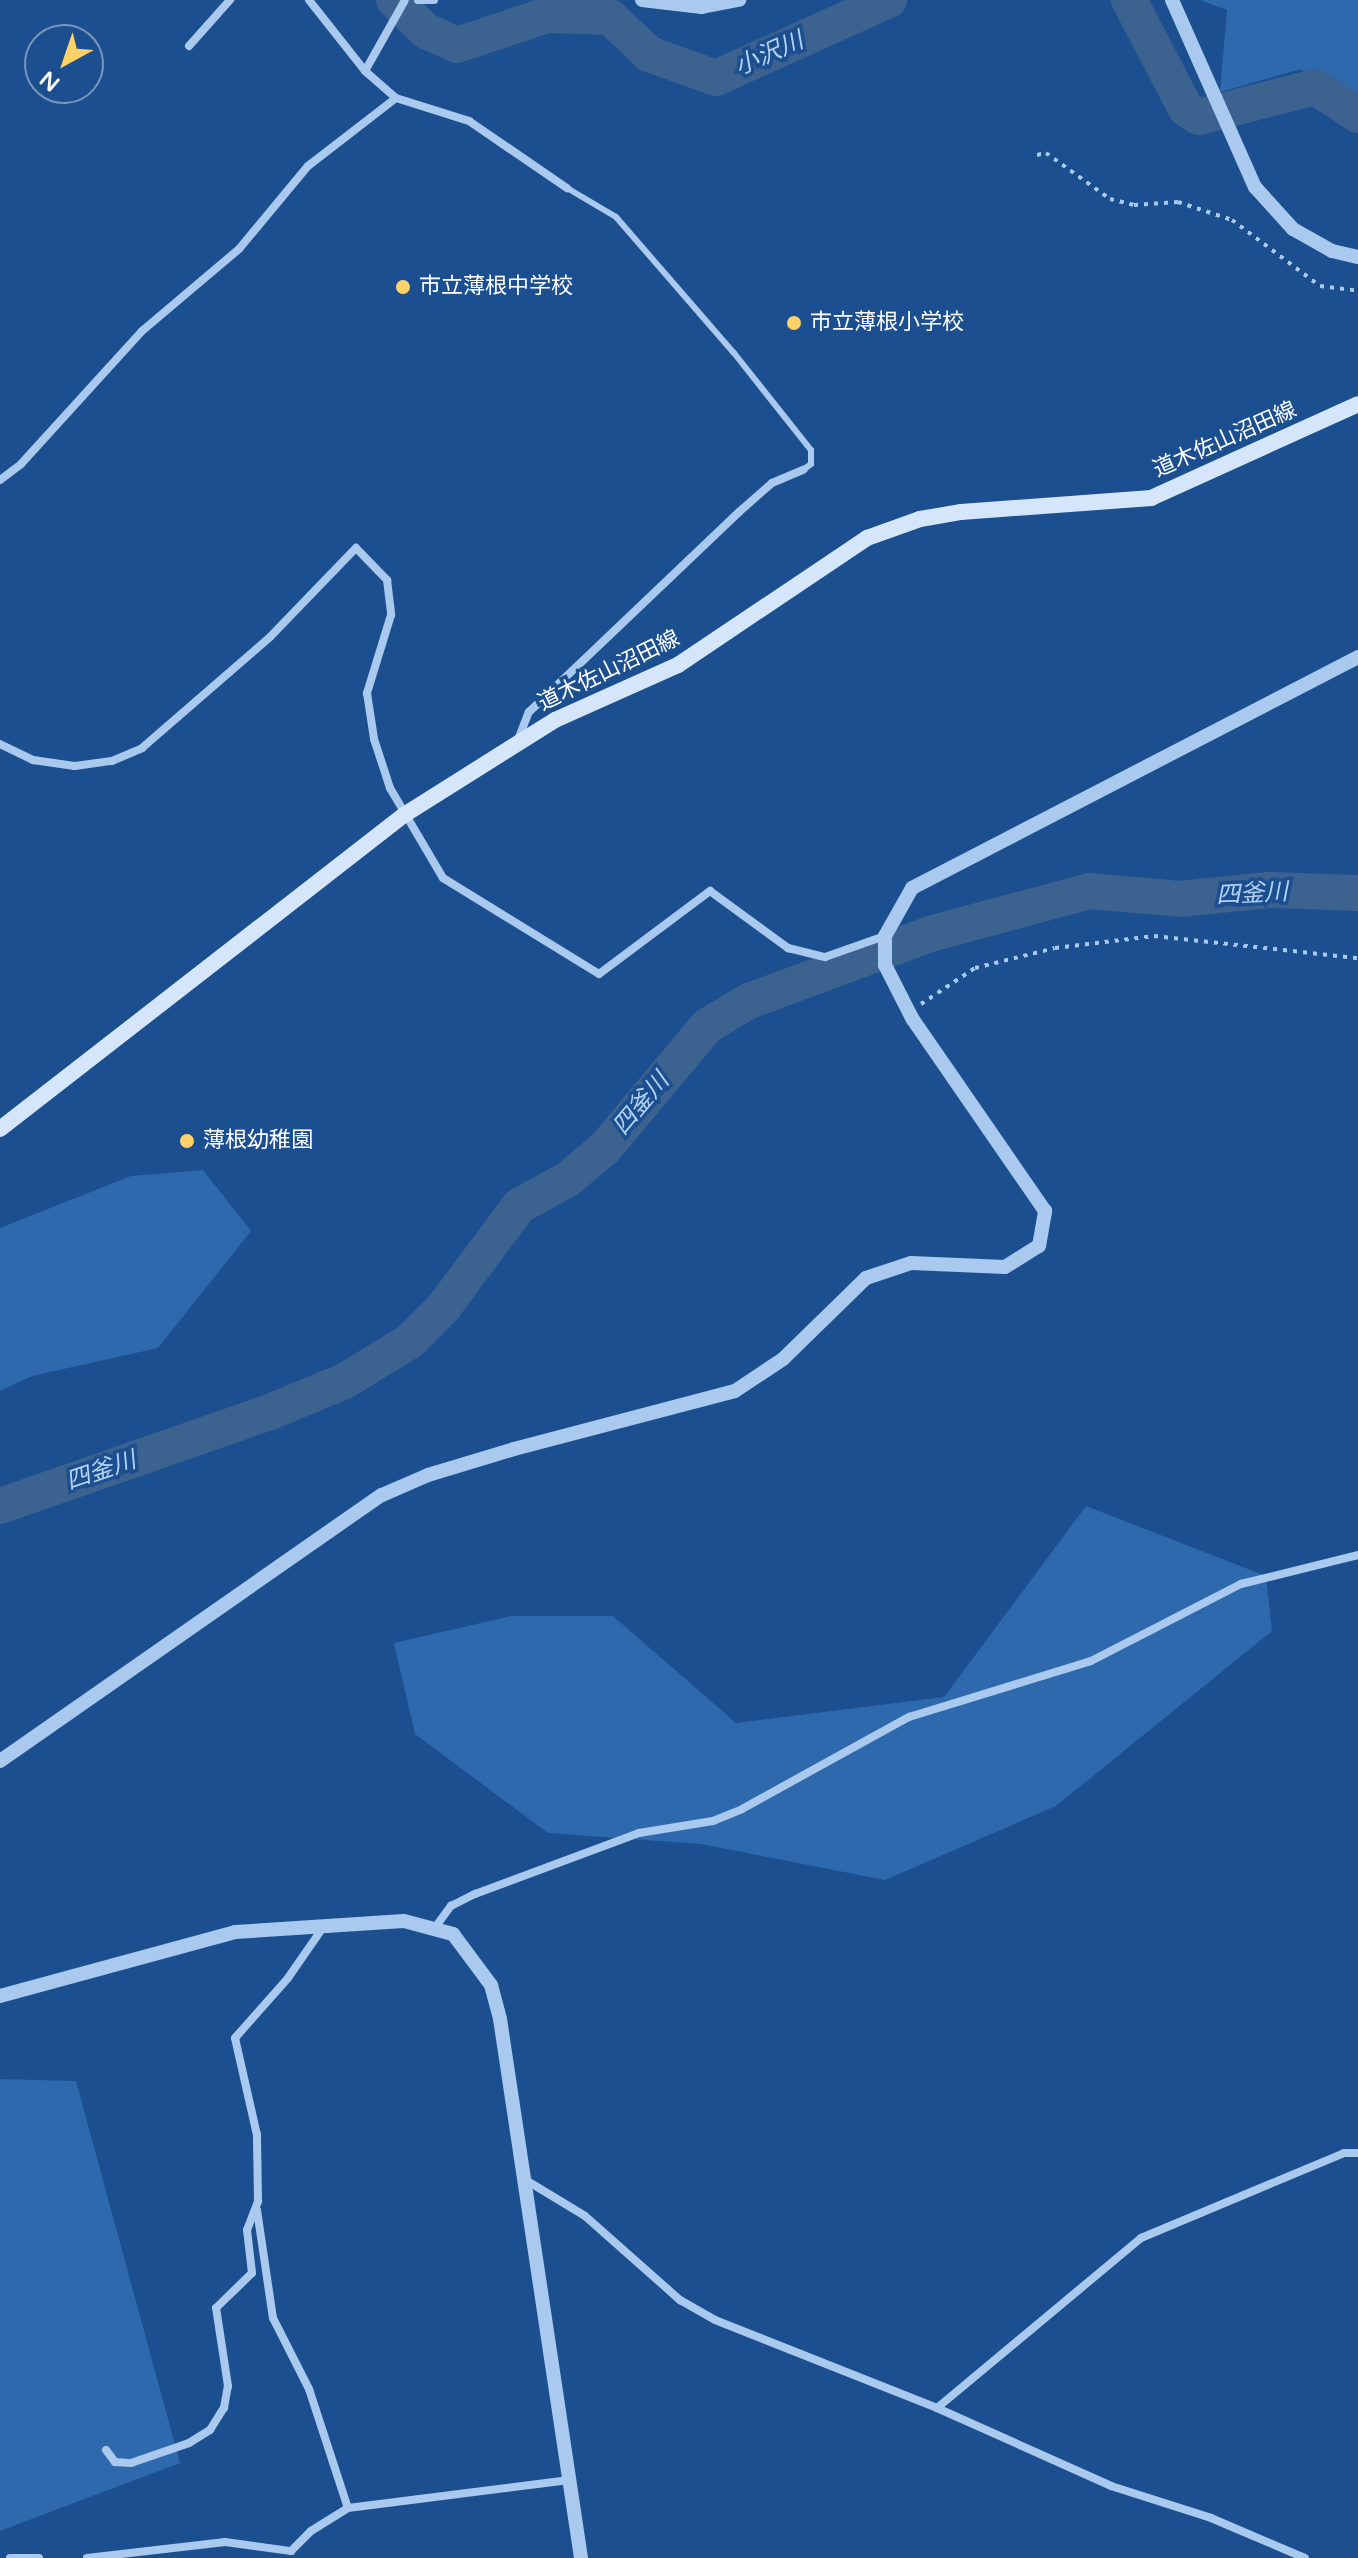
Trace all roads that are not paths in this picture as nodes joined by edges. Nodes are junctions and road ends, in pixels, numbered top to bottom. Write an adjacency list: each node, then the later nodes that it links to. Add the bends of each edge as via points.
1 (230, 0): 9 (street)
2 (309, 0): 10 (street)
3 (405, 0): 10 (street)
4 (418, 0): 5 (street)
5 (434, 0)
6 (642, 0): 7 (street, via 702,7)
7 (739, 0)
8 (1172, 0): 13 (street, via 1255,187 1293,229 1332,251)
9 (189, 46)
10 (365, 71): 11 (street)
11 (396, 98): 12 (street, via 469,121); 16 (street, via 308,166 239,249 142,331)
12 (567, 188): 15 (lane, via 616,217 734,353 811,450 811,464)
13 (1358, 257)
14 (1358, 404): 18 (main road, 道木佐山沼田線, via 1151,498 961,512 920,519 867,538 678,665)
15 (803, 470): 18 (street, via 772,483 572,670 529,712)
16 (0, 480)
17 (1358, 657): 21 (street, via 912,888)
18 (518, 740): 20 (main road, 道木佐山沼田線)
19 (0, 744): 20 (street, via 33,760 75,766 112,761 142,748 270,637 356,548 387,580 391,615 367,693 367,711)
20 (404, 815): 21 (street, via 443,878 599,974 710,891 788,948 825,957); 22 (main road, 道木佐山沼田線)
21 (885, 936): 24 (street, via 885,965 909,1011 1045,1211 1039,1246 1005,1267 911,1263 866,1278 783,1359 735,1391 500,1453 382,1495)
22 (0, 1129)
23 (1358, 1555): 26 (street, via 1241,1584 1091,1661 909,1717 742,1809 713,1821 639,1833 475,1894 451,1906)
24 (0, 1761)
25 (324, 1926): 26 (street, via 404,1921); 27 (street, via 235,1932); 30 (street, via 288,1978 235,2038 257,2135)
26 (434, 1929): 29 (street, via 453,1934 491,1985)
27 (0, 1996)
28 (1358, 2153): 31 (street, via 1344,2153 1141,2238)
29 (523, 2178): 31 (street, via 585,2216 680,2300 715,2320); 33 (street)
30 (257, 2209): 32 (street, via 247,2230 252,2273 216,2308 228,2386 220,2417 189,2443 131,2463 115,2462); 34 (street, via 273,2318 309,2389)
31 (937, 2408): 40 (street, via 1111,2486 1211,2518)
32 (106, 2450)
33 (569, 2480): 34 (street); 39 (street)
34 (348, 2508): 35 (street, via 311,2531)
35 (293, 2555): 38 (street, via 225,2542)
36 (10, 2558): 37 (street)
37 (39, 2558)
38 (87, 2558)
39 (581, 2558)
40 (1305, 2558)

